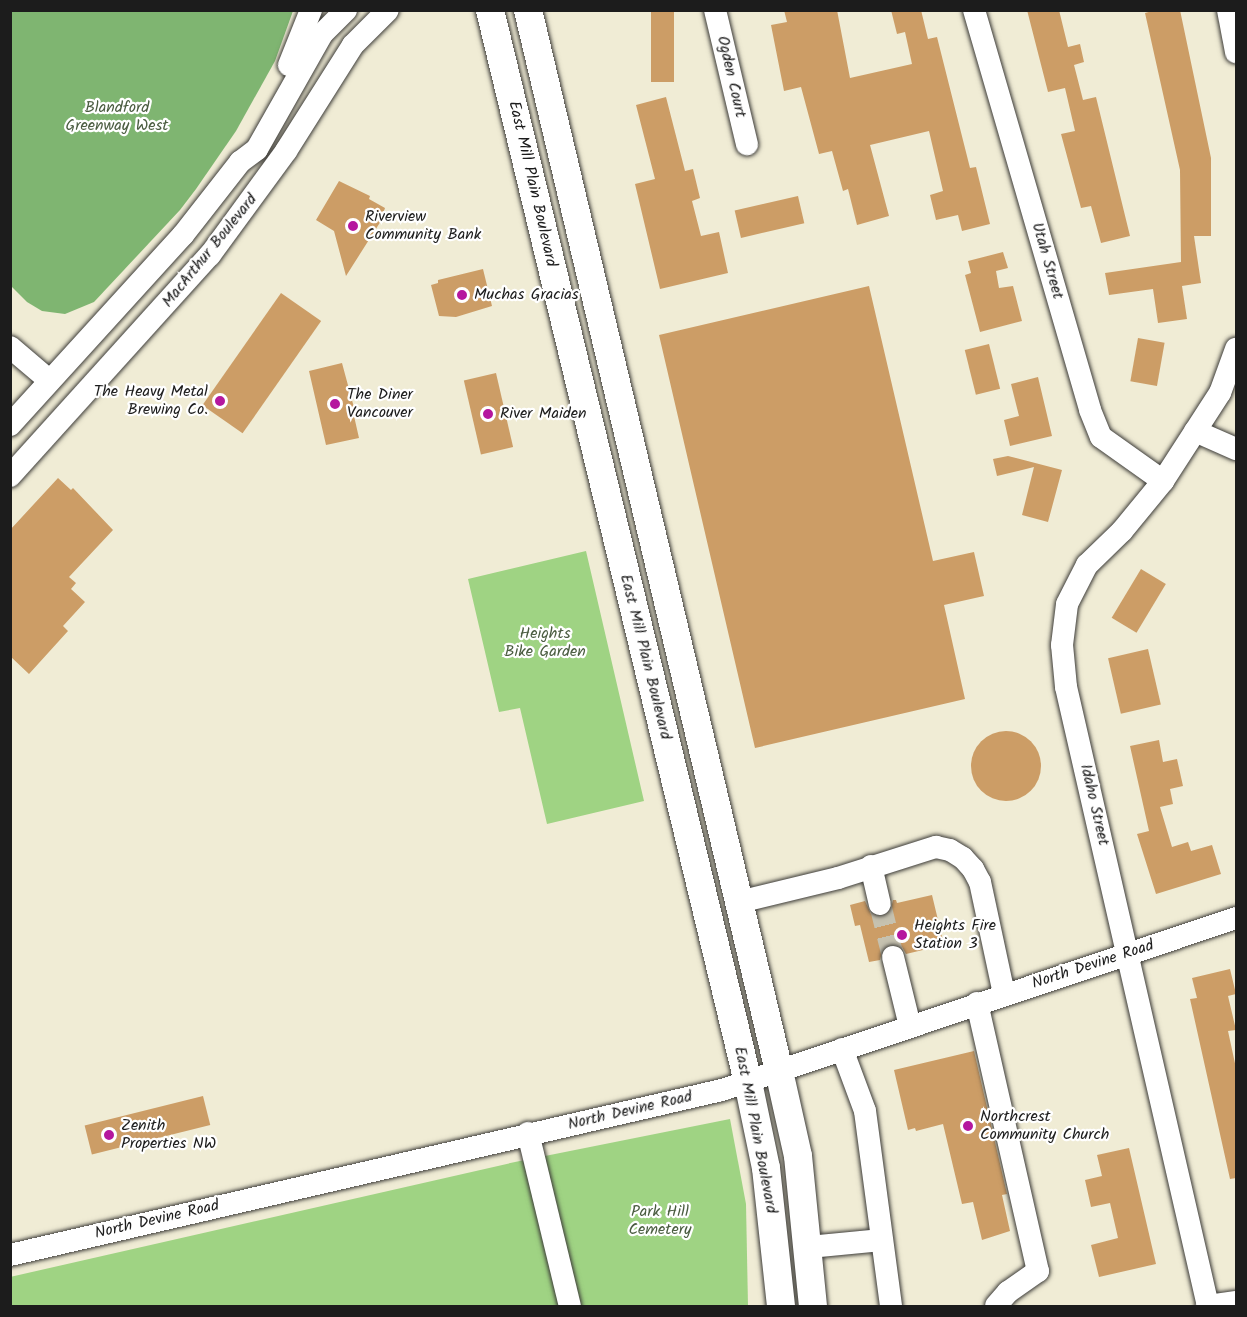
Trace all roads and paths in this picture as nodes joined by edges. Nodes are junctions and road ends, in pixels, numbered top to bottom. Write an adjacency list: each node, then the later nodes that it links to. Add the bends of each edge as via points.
1 (311, 10): 11 (street, via 283,78 246,142)
2 (346, 10): 11 (street, MacArthur Boulevard, via 322,34 257,149)
3 (388, 10): 19 (street, MacArthur Boulevard, via 353,45 286,151 210,255)
4 (490, 10): 21 (main road, East Mill Plain Boulevard)
5 (528, 10): 22 (main road, East Mill Plain Boulevard)
6 (715, 10): 10 (street, Ogden Court)
7 (974, 10): 20 (street, Utah Street, via 1090,410 1101,437)
8 (1228, 10): 9 (street)
9 (1236, 52)
10 (747, 144)
11 (240, 162): 14 (street, MacArthur Boulevard, via 183,235)
12 (10, 347): 14 (street)
13 (1236, 349): 15 (street, Idaho Street)
14 (50, 381): 16 (street, MacArthur Boulevard)
15 (1228, 397): 17 (street, Idaho Street)
16 (10, 425)
17 (1195, 431): 18 (street); 20 (street, Idaho Street)
18 (1236, 449)
19 (10, 476)
20 (1163, 482): 29 (street, Idaho Street, via 1087,565 1067,604 1062,645 1066,687)
21 (603, 484): 22 (main road, via 621,487 625,495 652,605); 23 (main road, East Mill Plain Boulevard)
22 (676, 640): 24 (main road, East Mill Plain Boulevard)
23 (652, 684): 24 (main road, via 666,687 674,697 707,833); 36 (main road, East Mill Plain Boulevard)
24 (730, 865): 26 (main road, East Mill Plain Boulevard)
25 (871, 866): 26 (street); 27 (street); 31 (street, via 936,847 963,858 980,882)
26 (740, 902): 35 (main road, East Mill Plain Boulevard)
27 (880, 904)
28 (1236, 918): 29 (street, North Devine Road)
29 (1128, 953): 31 (street, North Devine Road); 47 (street, Idaho Street)
30 (893, 957): 33 (street)
31 (1004, 994): 32 (street, North Devine Road)
32 (977, 1003): 33 (street, North Devine Road); 46 (street, via 1038,1270)
33 (910, 1026): 34 (street, North Devine Road)
34 (842, 1049): 35 (street, North Devine Road); 38 (street, via 864,1111)
35 (779, 1071): 36 (street, North Devine Road); 39 (main road, East Mill Plain Boulevard, via 798,1156)
36 (748, 1082): 37 (street, North Devine Road); 43 (main road, East Mill Plain Boulevard, via 766,1168)
37 (528, 1133): 40 (street, North Devine Road); 42 (street)
38 (882, 1240): 39 (street); 45 (street)
39 (809, 1246): 44 (main road, East Mill Plain Boulevard)
40 (10, 1255)
41 (1236, 1302): 47 (street)
42 (570, 1306)
43 (781, 1306)
44 (813, 1306)
45 (891, 1306)
46 (996, 1306)
47 (1207, 1306)

